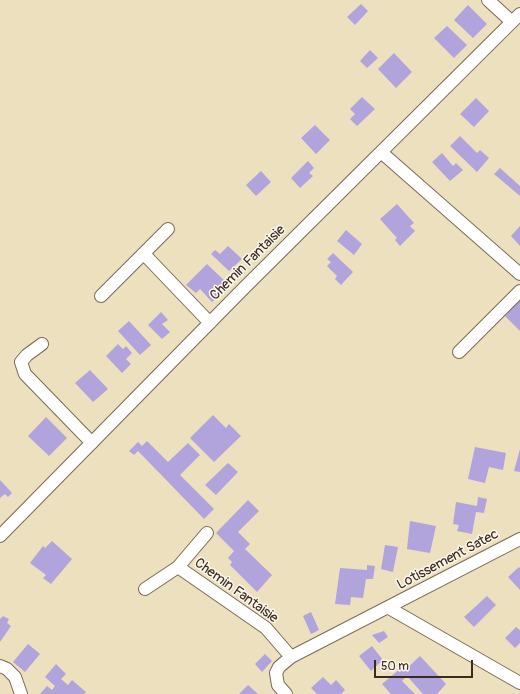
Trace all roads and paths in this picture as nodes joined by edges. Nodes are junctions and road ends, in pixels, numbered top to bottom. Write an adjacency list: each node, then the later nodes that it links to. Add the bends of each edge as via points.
1 (488, 0): 2 (street)
2 (516, 18): 3 (street, Chemin Fantaisie)
3 (381, 152): 6 (street); 9 (street, Chemin Fantaisie)
4 (168, 229): 5 (street)
5 (144, 254): 8 (street); 9 (street)
6 (520, 274)
7 (520, 290): 11 (street)
8 (100, 296)
9 (210, 323): 12 (street, Chemin Fantaisie)
10 (42, 344): 12 (street, via 21,362 24,374)
11 (459, 352)
12 (92, 443): 14 (street, Chemin Fantaisie)
13 (207, 533): 16 (street)
14 (0, 536)
15 (520, 539): 18 (street, Lotissement Satec)
16 (178, 567): 17 (street); 19 (street, Chemin Fantaisie, via 266,628)
17 (145, 589)
18 (389, 608): 19 (street, Lotissement Satec); 21 (street, Lotissement Satec)
19 (291, 657): 23 (street, Lotissement Satec, via 276,673 278,685)
20 (0, 666): 22 (street, via 15,677)
21 (520, 683)
22 (21, 694)
23 (286, 694)

